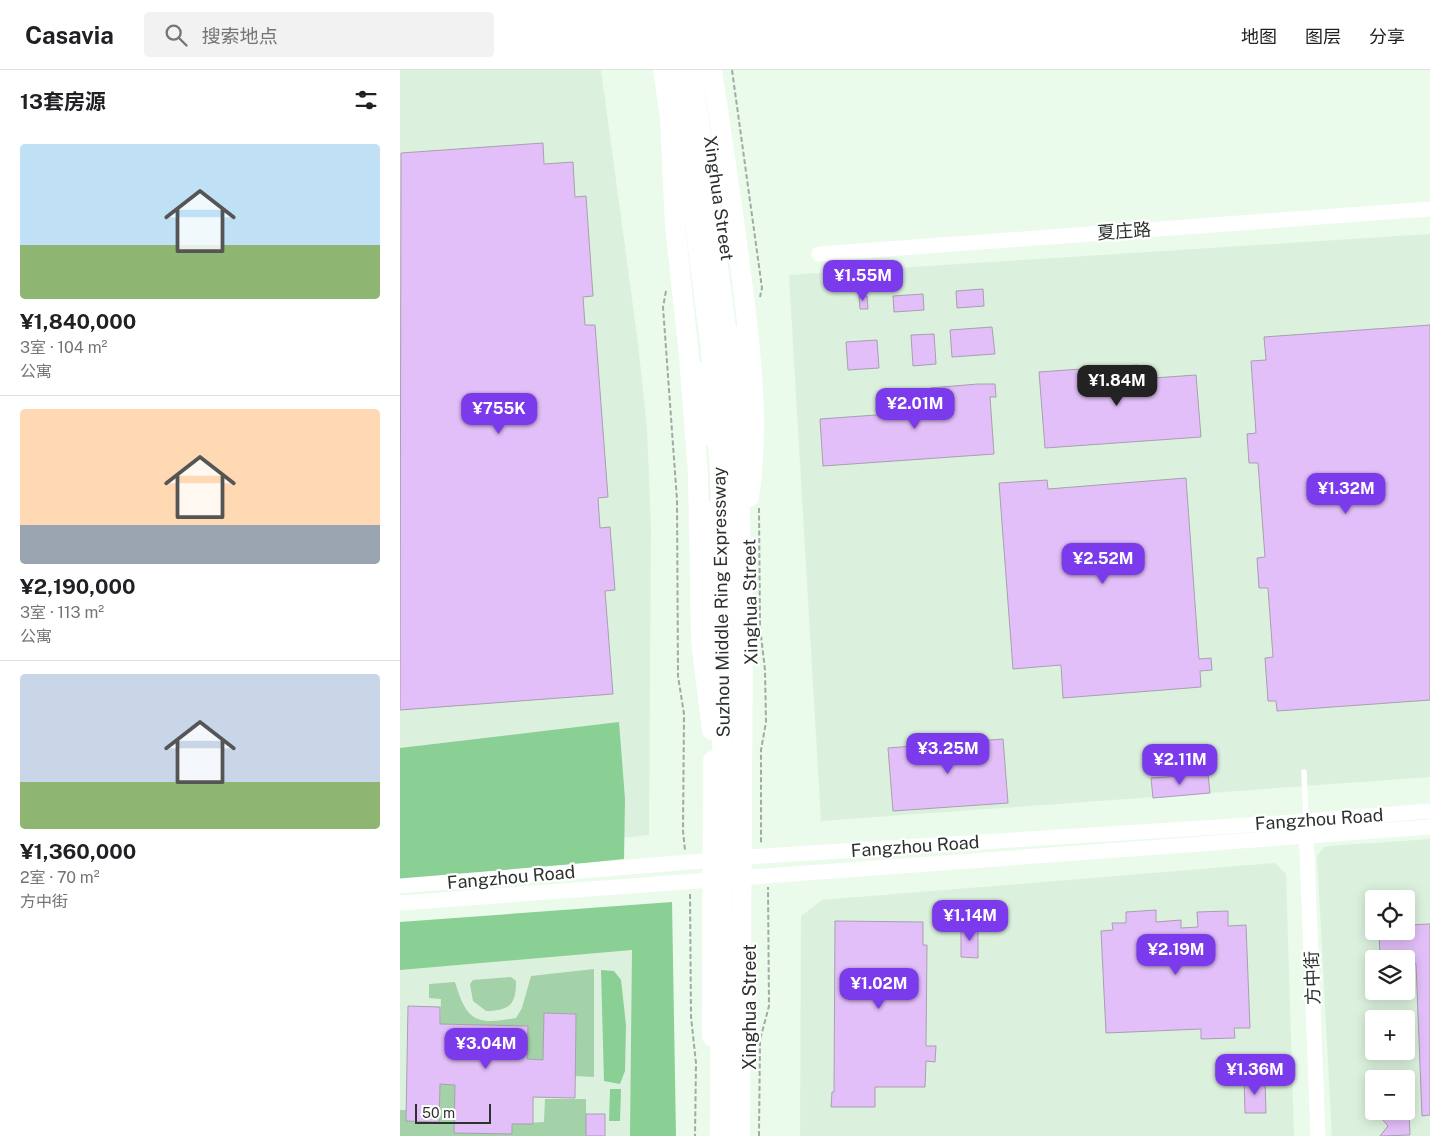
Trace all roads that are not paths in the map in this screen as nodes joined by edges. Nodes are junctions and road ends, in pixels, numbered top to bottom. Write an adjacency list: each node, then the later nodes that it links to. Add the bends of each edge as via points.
1 (662, 70): 9 (main road, via 703,401 710,545)
2 (671, 70): 9 (highway, via 670,150 693,402 698,475 701,640); 22 (highway, Suzhou Middle Ring Expressway, via 708,332 720,472 723,638)
3 (692, 70): 8 (highway, Suzhou Middle Ring Expressway, via 730,350)
4 (702, 70): 15 (main road, Xinghua Street, via 745,399)
5 (712, 70): 8 (highway, via 747,323 754,404 754,463)
6 (1430, 209): 7 (main road, 夏庄路)
7 (819, 254)
8 (742, 546): 23 (highway, Suzhou Middle Ring Expressway)
9 (712, 734): 16 (main road)
10 (1304, 772): 12 (lane)
11 (1430, 811): 12 (main road, Fangzhou Road)
12 (1306, 821): 14 (main road, 方中街); 15 (main road, Fangzhou Road)
13 (1430, 827): 14 (main road, Fangzhou Road)
14 (1306, 836): 17 (main road, Fangzhou Road); 25 (main road, 方中街)
15 (757, 857): 16 (main road, Fangzhou Road); 17 (main road, Xinghua Street)
16 (712, 860): 18 (main road); 19 (main road, Fangzhou Road)
17 (758, 876): 18 (main road, Fangzhou Road); 24 (main road, Xinghua Street)
18 (711, 880): 20 (main road, Fangzhou Road); 21 (main road)
19 (400, 886)
20 (400, 903)
21 (710, 1136)
22 (720, 1136)
23 (740, 1136)
24 (749, 1136)
25 (1318, 1136)

